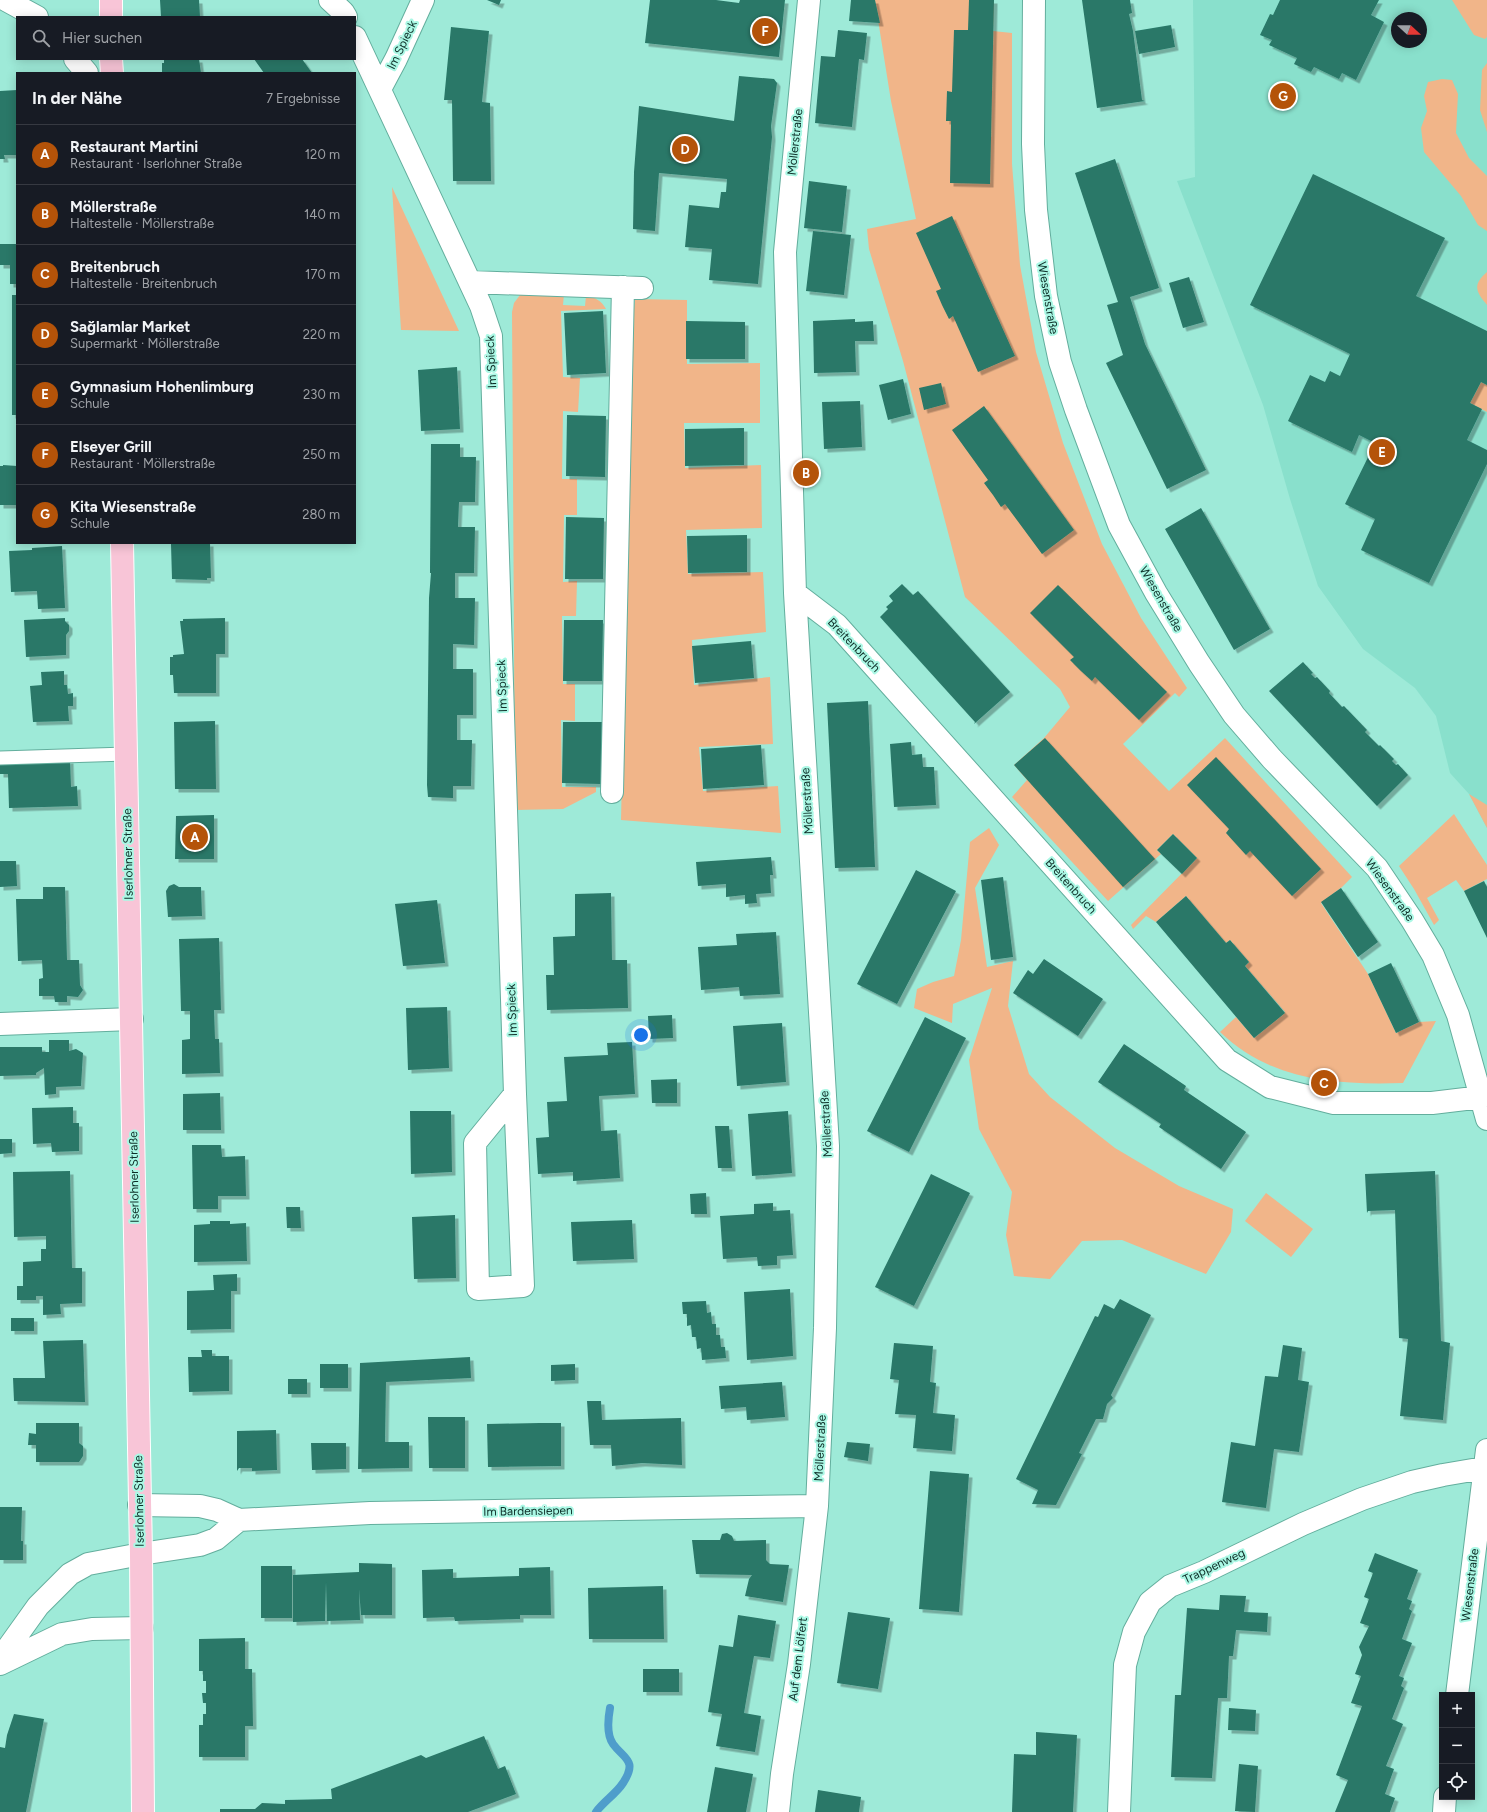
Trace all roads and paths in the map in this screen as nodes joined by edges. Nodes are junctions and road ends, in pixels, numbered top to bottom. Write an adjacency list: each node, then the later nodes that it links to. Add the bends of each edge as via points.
1 (6, 0): 7 (street)
2 (111, 0): 8 (main road)
3 (330, 0): 9 (street)
4 (423, 0): 15 (street, Im Spieck)
5 (809, 0): 18 (street, Möllerstraße, via 785,252)
6 (1034, 0): 25 (street, Wiesenstraße, via 1033,144 1036,210 1046,296 1060,362 1119,525 1156,593 1234,715 1272,759 1377,868 1412,920 1433,955 1458,1015)
7 (35, 16)
8 (111, 16)
9 (345, 16)
10 (356, 39): 15 (street, Im Spieck)
11 (76, 60): 13 (street)
12 (111, 60): 14 (main road)
13 (86, 72)
14 (112, 72)
15 (380, 89): 16 (street, Im Spieck)
16 (470, 282): 21 (street, via 632,288); 24 (street, Im Spieck, via 491,336)
17 (122, 544): 19 (main road, Iserlohner Straße)
18 (795, 593): 25 (street, Breitenbruch, via 837,625 1227,1060 1270,1087 1334,1102 1424,1103); 29 (street, Möllerstraße, via 828,1146 825,1328)
19 (126, 754): 20 (lane); 22 (main road, Iserlohner Straße)
20 (0, 758)
21 (612, 792)
22 (132, 1019): 23 (street); 28 (main road, Iserlohner Straße)
23 (0, 1024)
24 (515, 1094): 24 (street, Im Spieck, via 475,1143 478,1288 523,1286)
25 (1482, 1097): 26 (street, Wiesenstraße)
26 (1487, 1119)
27 (1486, 1459): 35 (street, Wiesenstraße); 39 (street, Trappenweg, via 1362,1499 1303,1524 1170,1586 1150,1602 1134,1632 1125,1665)
28 (139, 1505): 30 (street, Im Bardensiepen, via 200,1506); 31 (main road, Iserlohner Straße)
29 (817, 1506): 30 (street, Im Bardensiepen, via 370,1513); 38 (street, Auf dem Lölfert, via 799,1664)
30 (239, 1520): 31 (street, via 216,1539 200,1545)
31 (141, 1554): 32 (main road, Iserlohner Straße); 33 (street, via 88,1564 70,1574 38,1606)
32 (142, 1628): 34 (street, via 92,1629 62,1634); 37 (main road, Iserlohner Straße)
33 (0, 1659)
34 (0, 1664)
35 (1457, 1692)
36 (1445, 1800): 40 (street)
37 (143, 1812)
38 (778, 1812)
39 (1119, 1812)
40 (1444, 1812)

